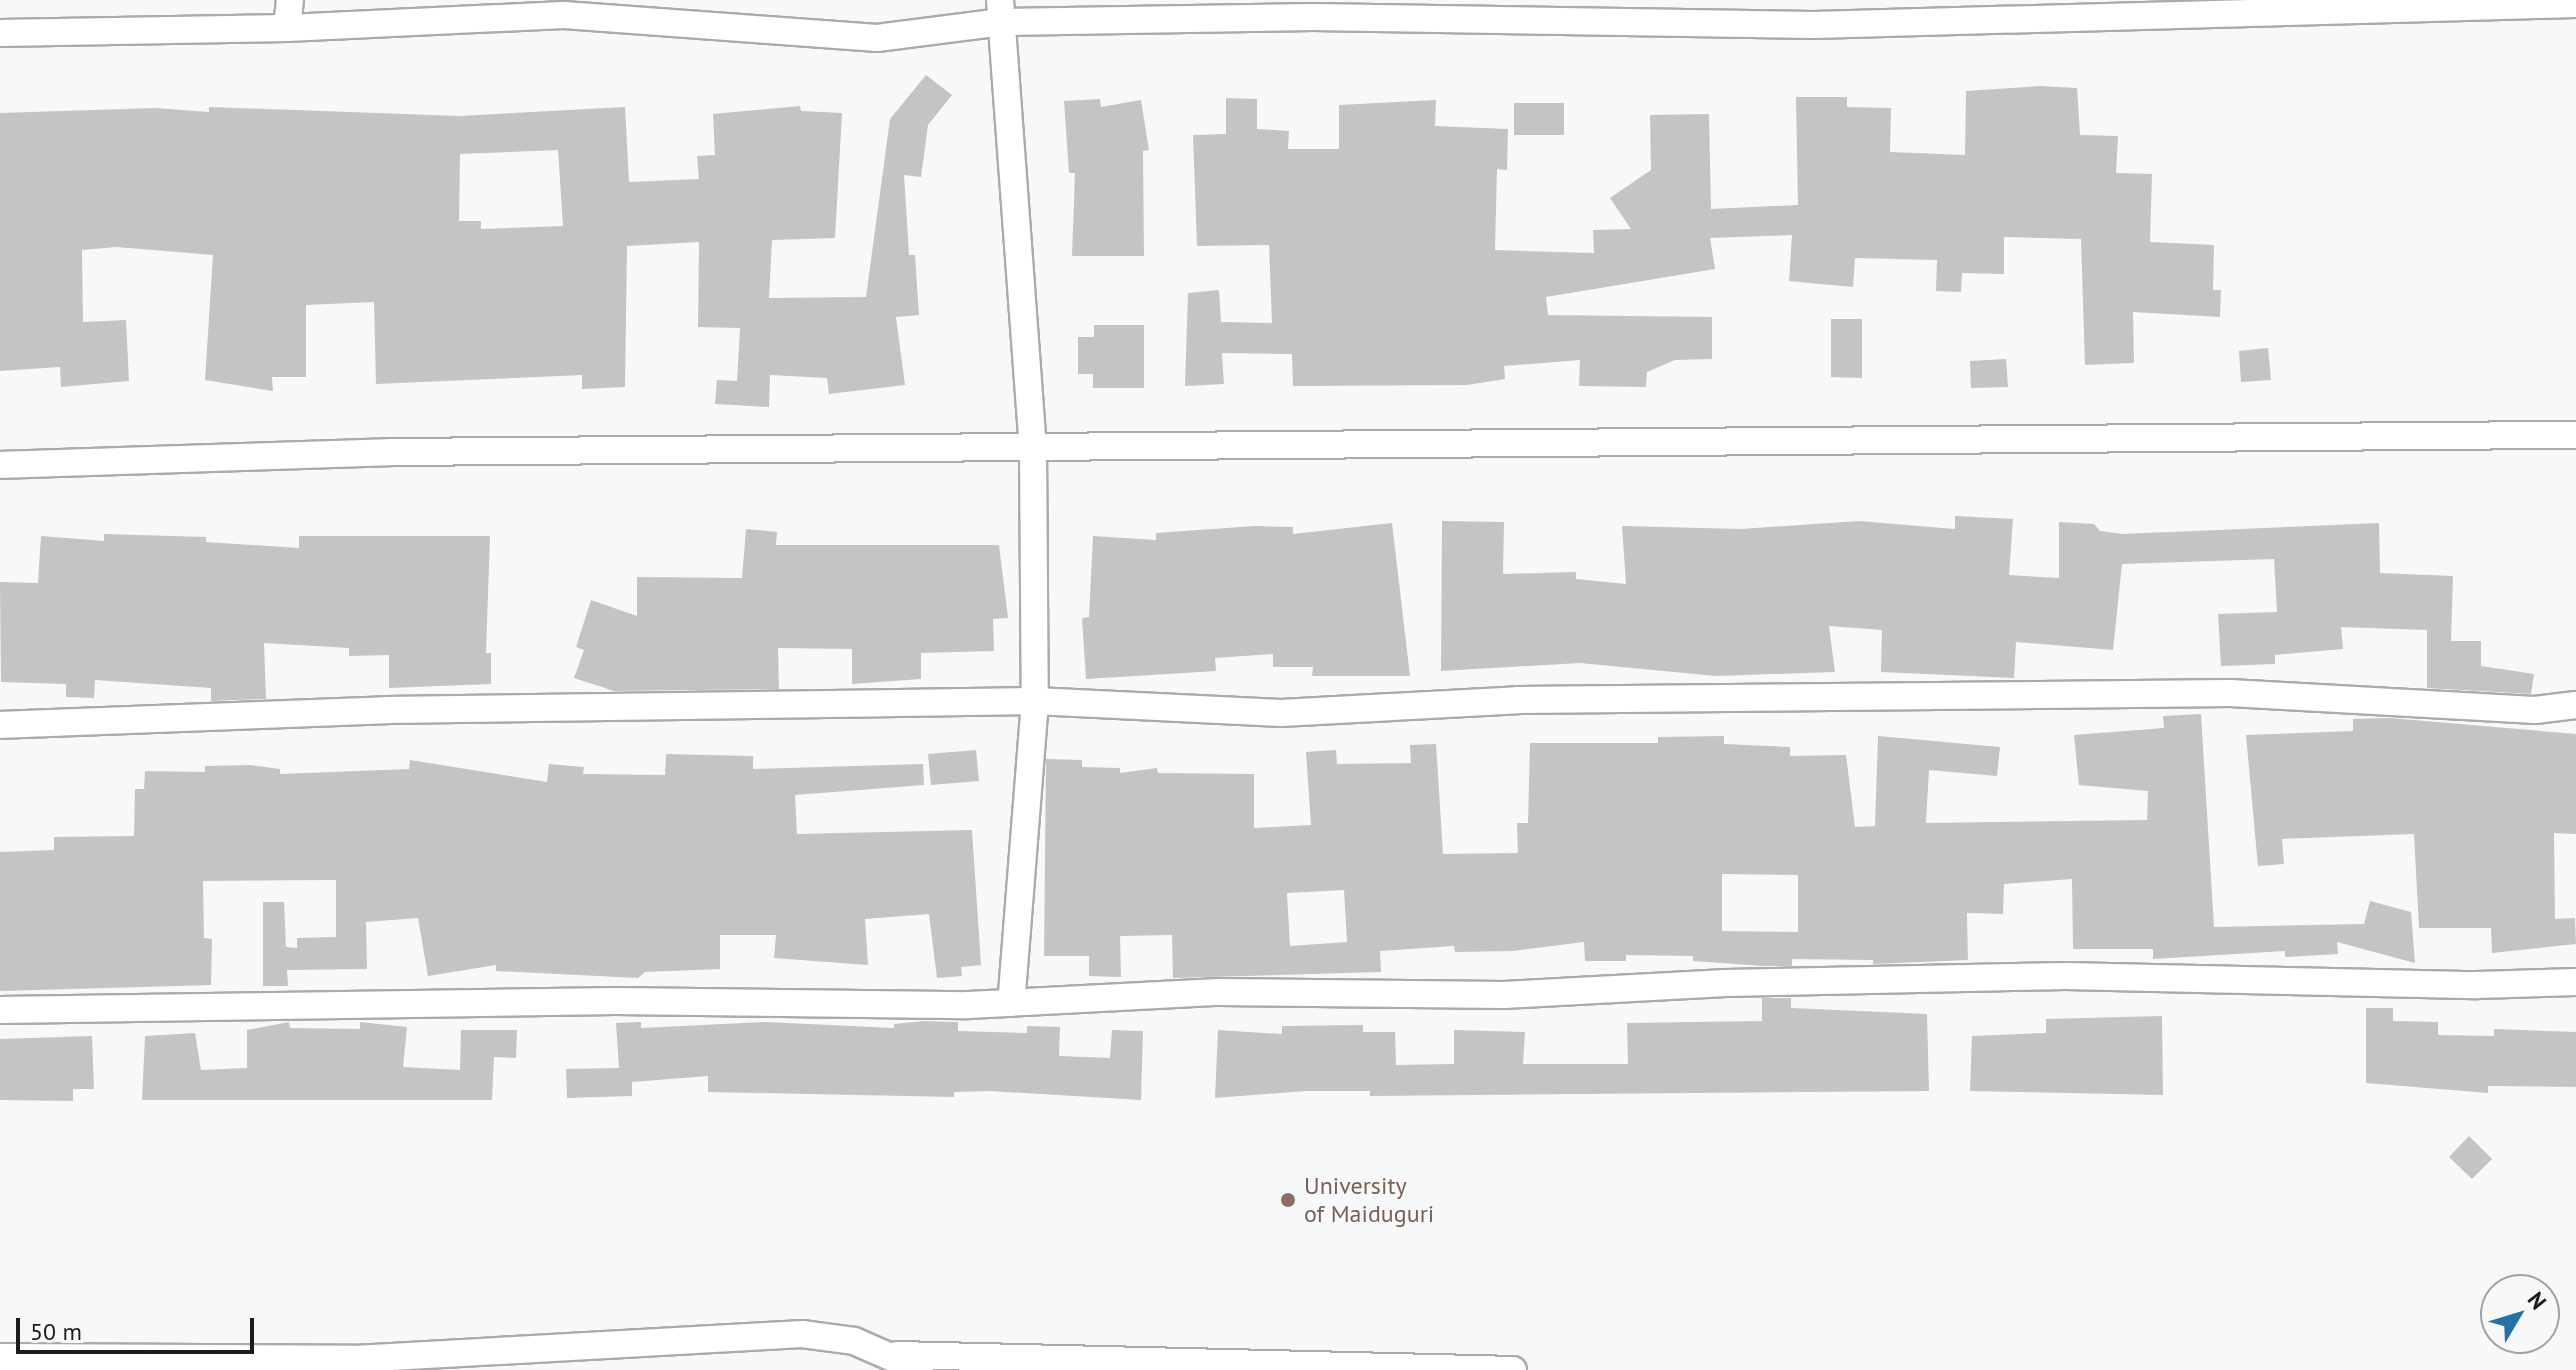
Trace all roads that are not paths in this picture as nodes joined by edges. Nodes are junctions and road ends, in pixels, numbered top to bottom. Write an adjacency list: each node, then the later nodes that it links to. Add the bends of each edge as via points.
1 (290, 0): 5 (street)
2 (2576, 4): 4 (street)
3 (1001, 11): 4 (street, via 1313,17); 5 (street, via 877,38 564,15); 8 (street)
4 (1856, 11)
5 (287, 28): 6 (street)
6 (0, 33)
7 (2576, 435): 8 (street)
8 (1033, 446): 9 (street, via 390,452); 10 (street)
9 (0, 465)
10 (1035, 701): 11 (street, via 1281,713 1518,700 2230,693 2535,710); 12 (street, via 386,710); 14 (street)
11 (2576, 705)
12 (0, 725)
13 (2576, 982): 14 (street, via 2476,985 2051,976 1726,983 1504,995 1219,992)
14 (1011, 1003): 15 (street, via 616,1001)
15 (0, 1010)
16 (893, 1355): 18 (street, via 854,1341 802,1334); 19 (street); 20 (street)
17 (0, 1357): 18 (street)
18 (462, 1360)
19 (920, 1370)
20 (1513, 1370)

